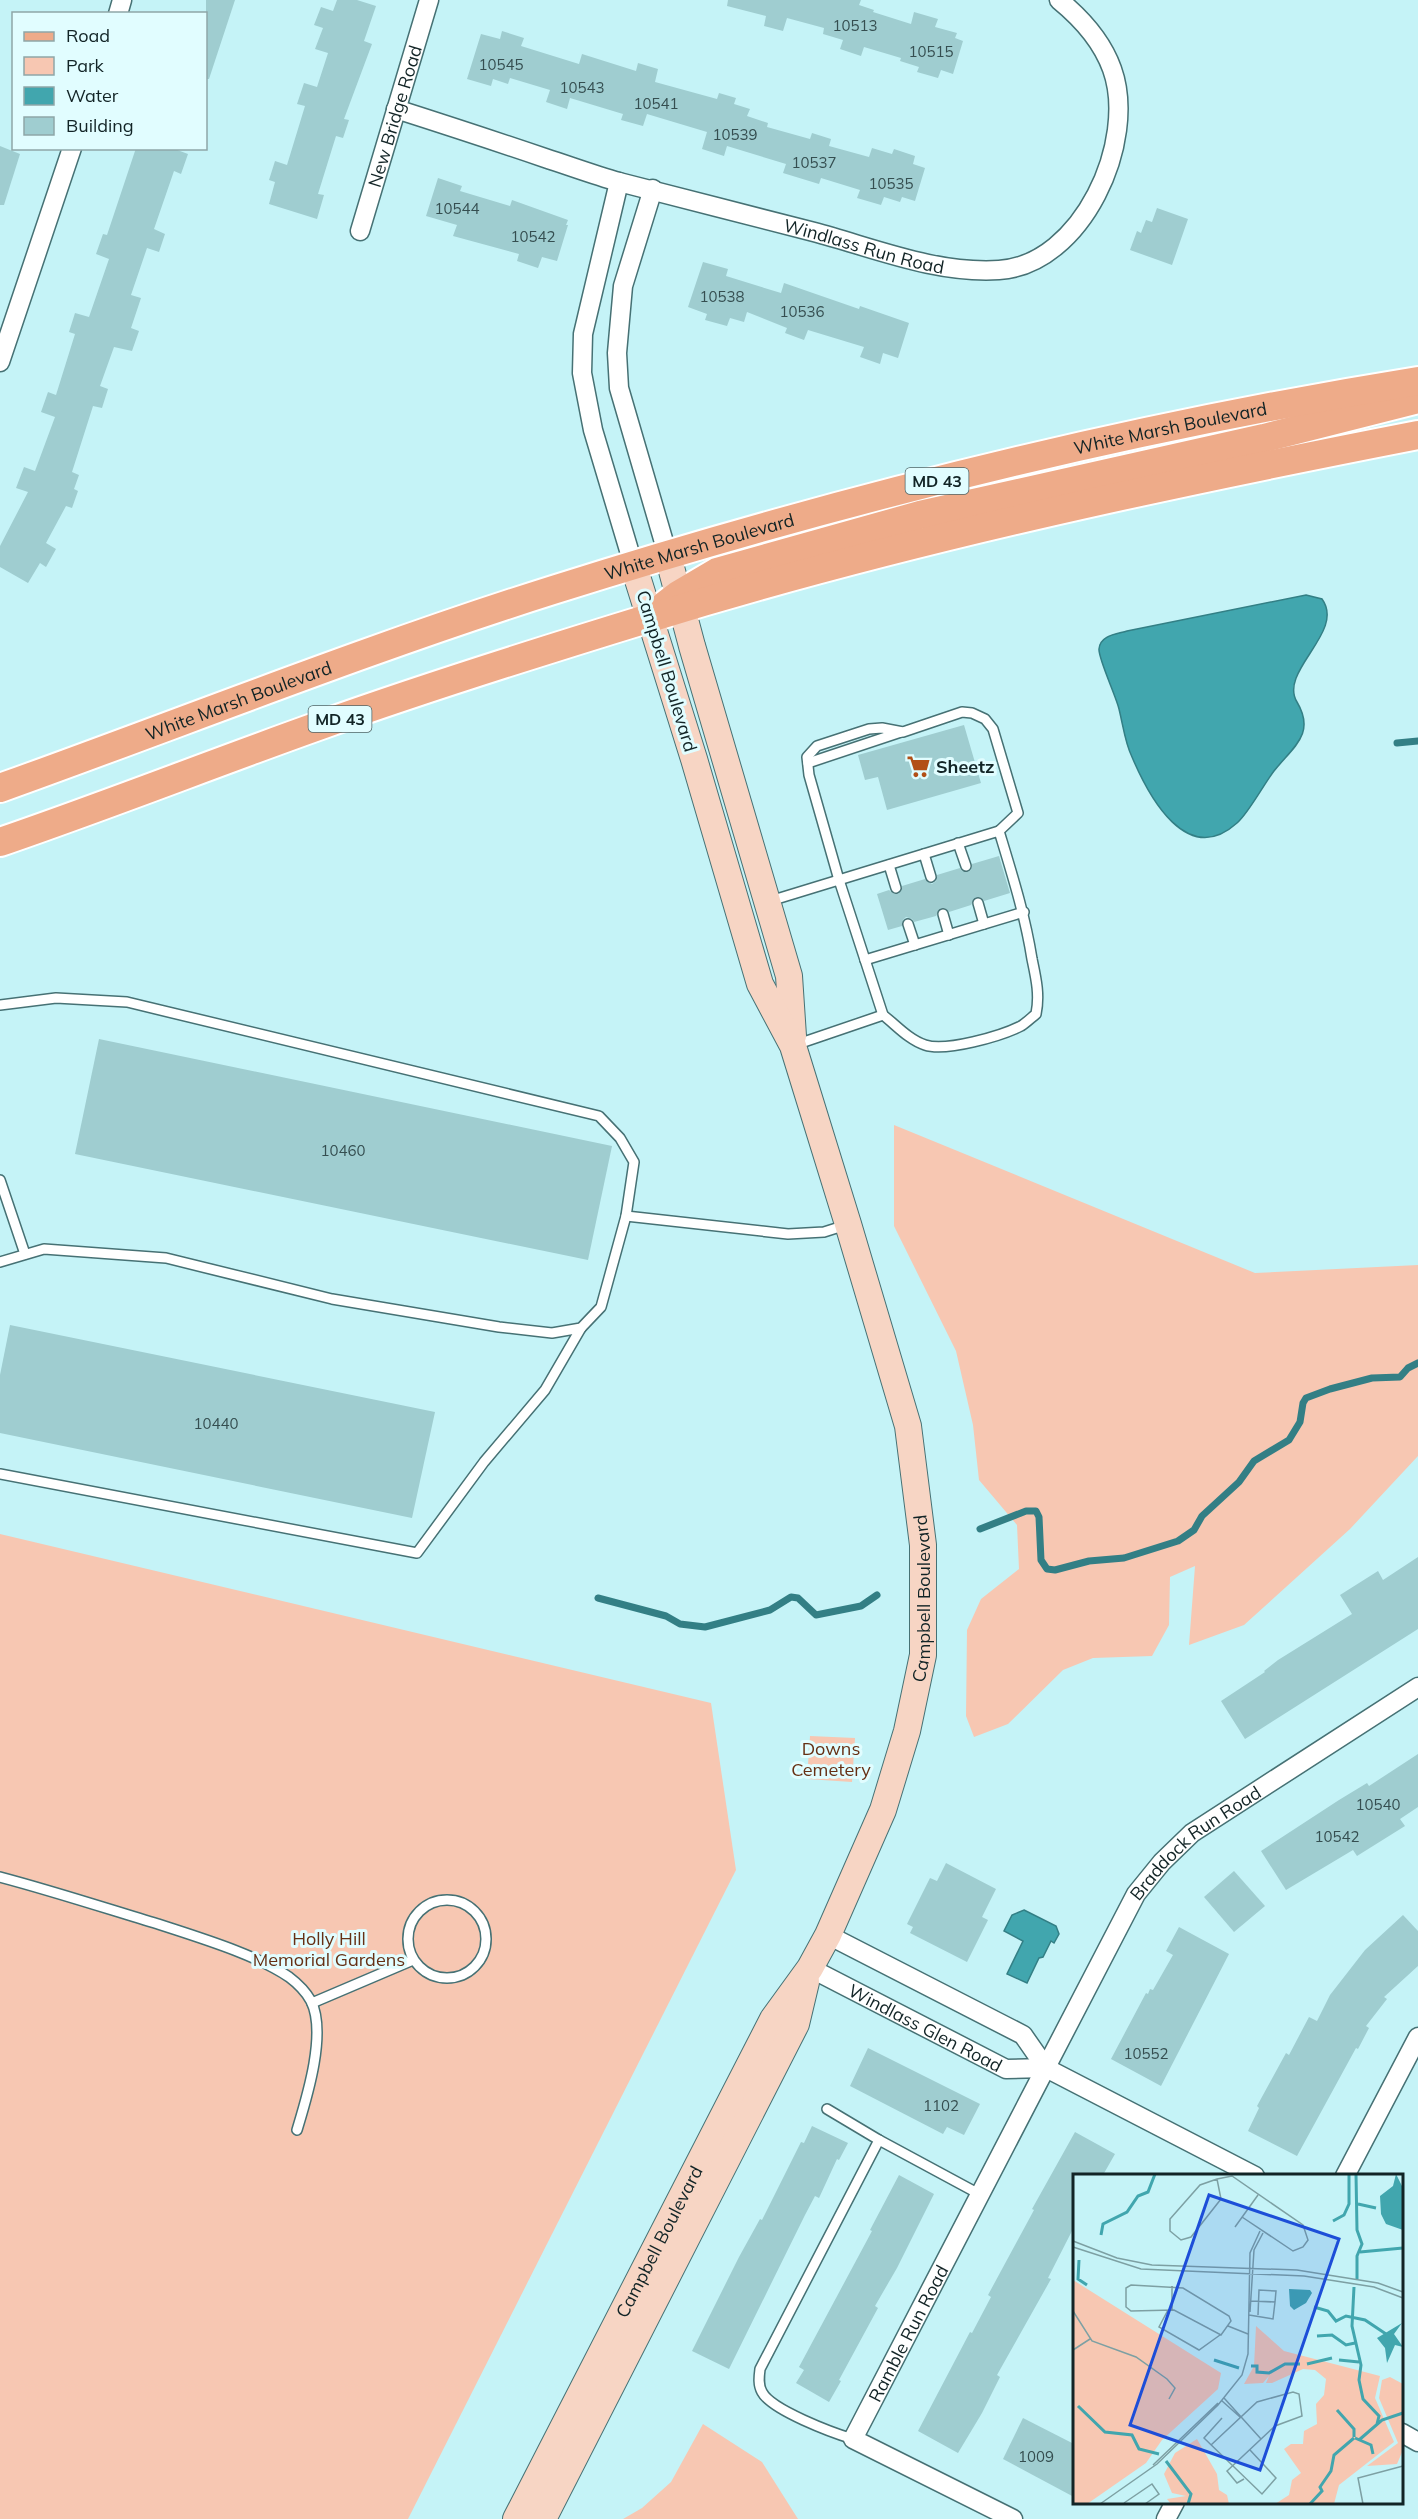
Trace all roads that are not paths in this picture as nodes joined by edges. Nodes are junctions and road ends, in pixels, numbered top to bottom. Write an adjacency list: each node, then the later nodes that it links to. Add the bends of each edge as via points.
1 (429, 0): 3 (street, New Bridge Road)
2 (1059, 0): 6 (street, Windlass Run Road, via 1086,25 1112,68 1119,109 1118,131 1096,198 1061,242 1030,263 1001,270 949,269)
3 (396, 109): 5 (street, Windlass Run Road); 7 (street, New Bridge Road)
4 (71, 150): 8 (street)
5 (619, 182): 6 (street, Windlass Run Road); 13 (street, Campbell Boulevard, via 583,334 582,373 592,430)
6 (653, 189): 12 (street, Campbell Boulevard, via 624,286 617,353 619,388)
7 (360, 231)
8 (0, 362)
9 (1418, 381): 12 (main road, White Marsh Boulevard / MD 43, via 1305,399 1099,442 942,480)
10 (1418, 399): 14 (main road, via 1264,438 920,515 717,572)
11 (1418, 435): 14 (main road, via 1194,478)
12 (668, 556): 13 (main road, White Marsh Boulevard / MD 43); 14 (street, Campbell Boulevard)
13 (634, 567): 15 (street, Campbell Boulevard); 16 (main road, White Marsh Boulevard / MD 43, via 386,647)
14 (680, 601): 15 (main road); 26 (street, Campbell Boulevard)
15 (651, 617): 18 (main road, MD 43, via 325,724); 37 (street, Campbell Boulevard, via 760,984)
16 (0, 788)
17 (999, 831): 19 (lane); 24 (lane, via 1018,813 993,729 985,719 962,712 903,732 869,729 817,746 807,757); 28 (lane)
18 (0, 842)
19 (958, 843): 20 (lane); 22 (lane)
20 (924, 854): 21 (lane); 23 (lane)
21 (889, 865): 24 (lane); 25 (lane)
22 (966, 866)
23 (931, 877)
24 (839, 880): 26 (lane); 34 (lane)
25 (896, 888)
26 (769, 901): 37 (street, Campbell Boulevard, via 789,976)
27 (978, 903): 31 (lane)
28 (1024, 912): 31 (lane); 36 (lane, via 1039,999 1036,1014 1021,1026 944,1048 925,1045)
29 (943, 914): 32 (lane)
30 (908, 924): 33 (lane)
31 (984, 924): 32 (lane)
32 (950, 934): 33 (lane)
33 (915, 945): 34 (lane)
34 (865, 960): 36 (lane)
35 (0, 1005): 39 (lane, via 56,998 127,1002 599,1116 620,1138 634,1162)
36 (883, 1015): 37 (lane)
37 (793, 1046): 40 (street, Campbell Boulevard)
38 (0, 1180): 41 (lane)
39 (626, 1216): 40 (lane, via 788,1234 824,1232); 43 (lane, via 601,1307)
40 (849, 1224): 47 (street, Campbell Boulevard, via 908,1426 923,1545 923,1655 907,1731 883,1810)
41 (25, 1254): 42 (lane); 43 (lane, via 44,1249 166,1258 343,1301 552,1333)
42 (0, 1262)
43 (581, 1328): 44 (lane, via 545,1390 484,1462 417,1553)
44 (0, 1474)
45 (1418, 1687): 52 (street, Braddock Run Road, via 1218,1814 1191,1833 1162,1862 1136,1894)
46 (0, 1877): 50 (lane, via 209,1940 291,1978)
47 (828, 1935): 49 (street, Campbell Boulevard); 52 (street, Windlass Glen Road, via 1023,2035)
48 (413, 1960): 48 (lane, via 407,1945 408,1930 418,1911 428,1904 441,1899 457,1900 480,1918 485,1928 485,1948 476,1966 465,1974 439,1978); 50 (lane)
49 (810, 1968): 52 (street, Windlass Glen Road, via 1006,2069); 63 (street, Campbell Boulevard, via 773,2019); 64 (street, Campbell Boulevard, via 795,2024)
50 (312, 2002): 54 (lane, via 318,2037)
51 (1418, 2037): 57 (street)
52 (1046, 2068): 56 (street, Windlass Glen Road); 58 (street, Ramble Run Road)
53 (827, 2109): 55 (lane)
54 (297, 2130)
55 (879, 2140): 58 (lane); 60 (lane, via 759,2377 762,2392 772,2404)
56 (1253, 2174)
57 (1346, 2174)
58 (981, 2195): 60 (street, Ramble Run Road)
59 (1403, 2434): 61 (street)
60 (853, 2439): 65 (street)
61 (1418, 2442)
62 (1174, 2504): 66 (street)
63 (516, 2519)
64 (543, 2519)
65 (1013, 2519)
66 (1166, 2519)

